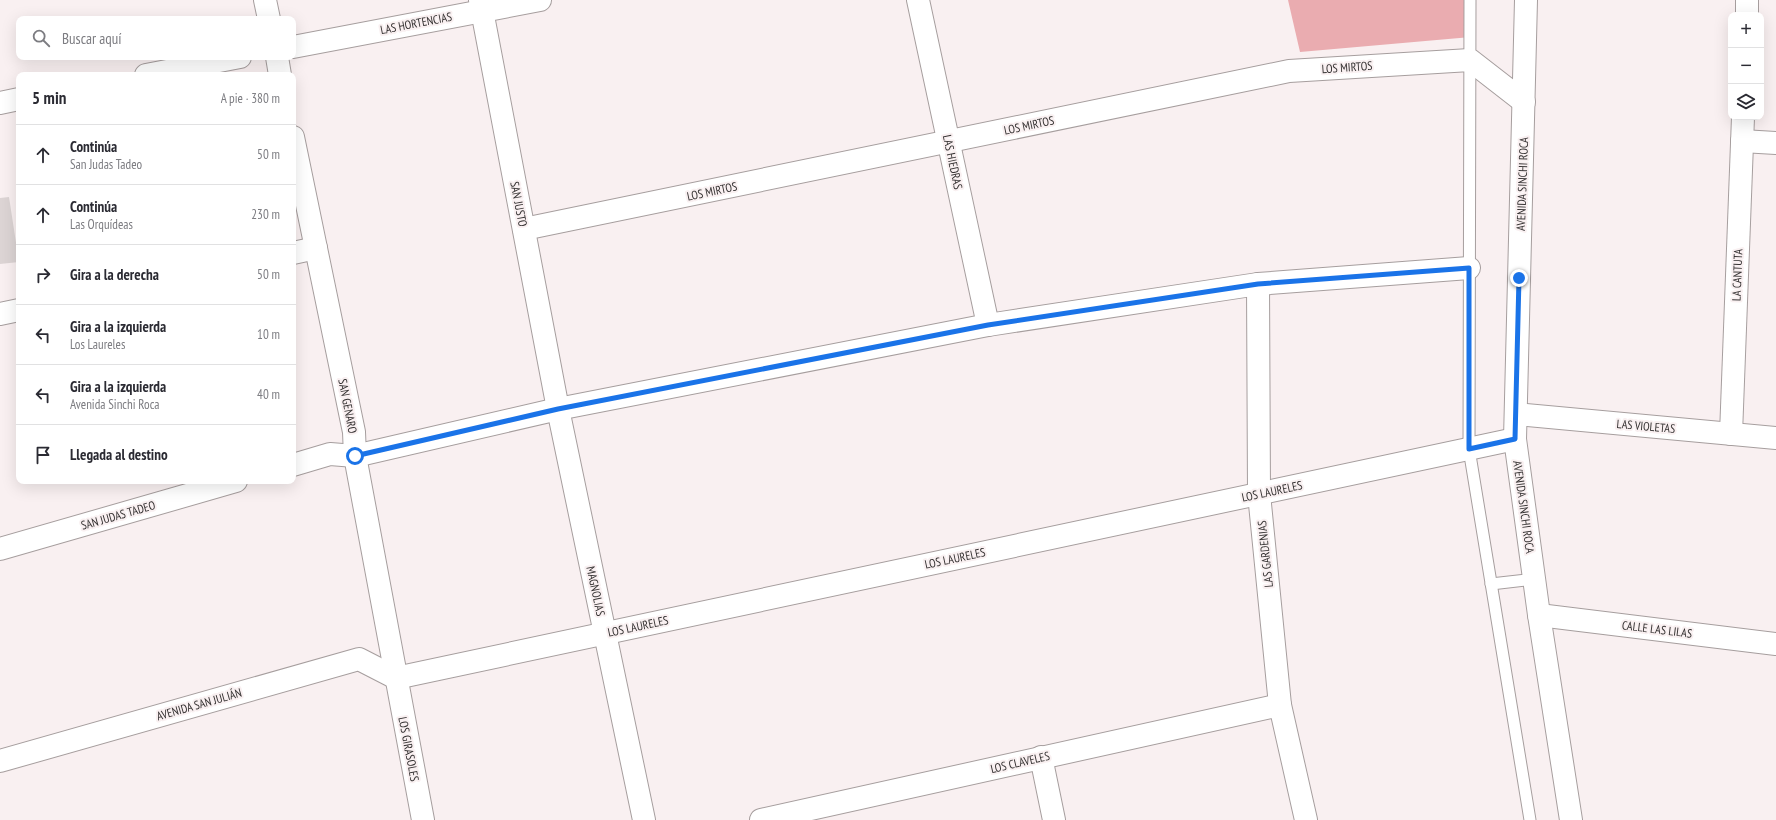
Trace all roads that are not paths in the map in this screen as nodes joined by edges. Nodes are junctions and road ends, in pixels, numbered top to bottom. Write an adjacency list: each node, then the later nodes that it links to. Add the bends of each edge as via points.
1 (265, 0): 9 (street)
2 (540, 0): 7 (street, LAS HORTENCIAS)
3 (918, 0): 21 (street, LAS HIEDRAS)
4 (1470, 0): 13 (lane)
5 (1526, 0): 17 (street, AVENIDA SINCHI ROCA)
6 (1747, 0): 8 (street)
7 (481, 6): 10 (street, LAS HORTENCIAS); 24 (street, SAN JUSTO)
8 (1746, 12)
9 (268, 16)
10 (296, 46)
11 (224, 60): 14 (street)
12 (278, 60): 15 (street)
13 (1470, 60): 17 (street); 21 (street, LOS MIRTOS, via 1289,71); 27 (lane)
14 (162, 72)
15 (280, 72)
16 (16, 100): 18 (street)
17 (1524, 102): 33 (street, AVENIDA SINCHI ROCA)
18 (0, 103)
19 (1743, 120): 20 (street, LA CANTUTA)
20 (1742, 141): 22 (street); 34 (street, LA CANTUTA)
21 (949, 142): 24 (street, LOS MIRTOS); 31 (street, LAS HIEDRAS)
22 (1776, 143)
23 (296, 151): 25 (street, SAN GENARO)
24 (524, 229): 32 (street, SAN JUSTO)
25 (316, 248): 26 (street); 38 (street, SAN GENARO, via 354,432)
26 (296, 252)
27 (1469, 268): 28 (street); 37 (lane)
28 (1258, 284): 31 (street); 41 (street, LAS GARDENIAS)
29 (16, 311): 30 (street)
30 (0, 314)
31 (988, 325): 32 (street)
32 (558, 409): 38 (street); 46 (street, MAGNOLIAS)
33 (1516, 414): 34 (street, LAS VIOLETAS); 36 (street, AVENIDA SINCHI ROCA)
34 (1731, 434): 35 (street, LAS VIOLETAS)
35 (1776, 438)
36 (1515, 439): 37 (street, LOS LAURELES); 43 (street, AVENIDA SINCHI ROCA)
37 (1469, 449): 41 (street, LOS LAURELES); 44 (lane)
38 (355, 456): 39 (street, via 330,454); 48 (street, SAN GENARO)
39 (296, 464)
40 (226, 484): 42 (street, SAN JUDAS TADEO)
41 (1259, 494): 46 (street, LOS LAURELES); 49 (street, LAS GARDENIAS)
42 (0, 549)
43 (1534, 579): 44 (lane); 45 (street, AVENIDA SINCHI ROCA)
44 (1491, 584): 58 (lane)
45 (1539, 614): 47 (street, CALLE LAS LILAS); 59 (street, AVENIDA SINCHI ROCA)
46 (605, 633): 48 (street, LOS LAURELES); 54 (street, MAGNOLIAS)
47 (1776, 644)
48 (396, 678): 51 (street, AVENIDA SAN JULIÁN, via 359,659); 53 (street, LOS GIRASOLES)
49 (1280, 705): 50 (street, LOS CLAVELES); 57 (street, LAS GARDENIAS)
50 (1041, 758): 52 (street, LOS CLAVELES); 56 (street)
51 (0, 761)
52 (845, 811): 55 (street, LOS CLAVELES)
53 (423, 820)
54 (644, 820)
55 (761, 820)
56 (1054, 820)
57 (1306, 820)
58 (1530, 820)
59 (1571, 820)

